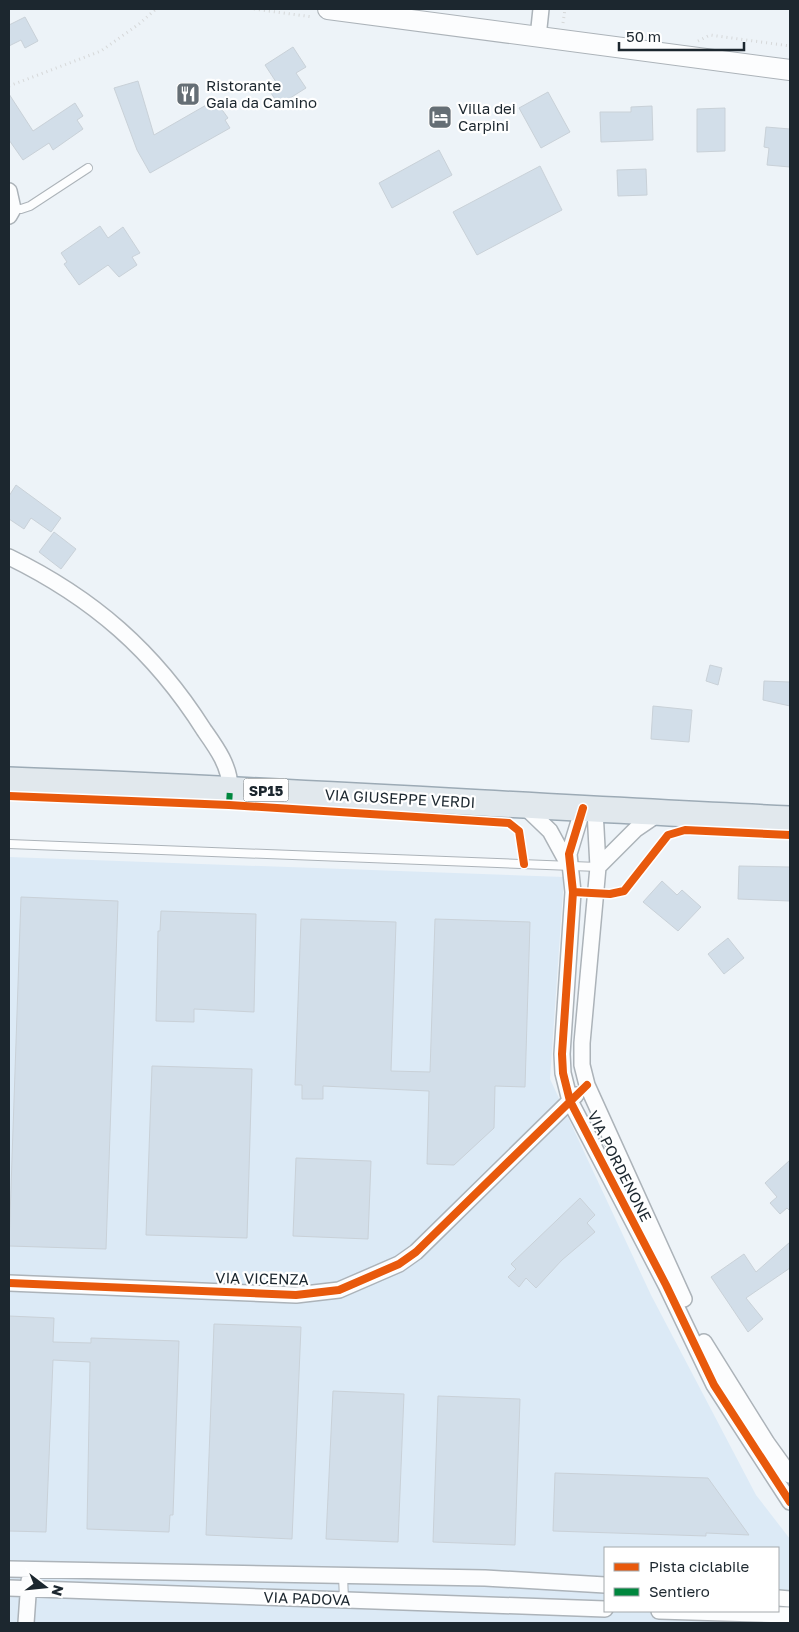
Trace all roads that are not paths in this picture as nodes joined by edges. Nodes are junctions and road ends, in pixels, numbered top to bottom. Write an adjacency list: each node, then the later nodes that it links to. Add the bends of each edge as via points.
1 (328, 9): 3 (street)
2 (541, 9): 4 (street)
3 (407, 14): 4 (street)
4 (538, 37): 5 (street)
5 (790, 70)
6 (88, 168): 8 (lane, via 30,206)
7 (9, 191): 8 (street)
8 (11, 212)
9 (9, 558): 11 (street, via 75,596 119,627 166,674 219,752 230,777)
10 (9, 780): 11 (main road, VIA GIUSEPPE VERDI / SP15)
11 (230, 788): 12 (main road, VIA GIUSEPPE VERDI / SP15)
12 (524, 806): 13 (main road, VIA GIUSEPPE VERDI / SP15); 17 (street, via 550,831)
13 (589, 809): 14 (main road, VIA GIUSEPPE VERDI / SP15); 17 (street, VIA PORDENONE, via 571,843); 18 (street, VIA PORDENONE)
14 (660, 813): 15 (main road, VIA GIUSEPPE VERDI / SP15); 18 (street, via 636,828)
15 (790, 819)
16 (9, 844): 17 (lane)
17 (569, 865): 18 (lane); 20 (street, VIA PORDENONE, via 573,892 562,1054)
18 (598, 867): 19 (street, VIA PORDENONE, via 582,1043 582,1065)
19 (587, 1085): 20 (street, VIA VICENZA); 22 (street, VIA PORDENONE)
20 (570, 1101): 21 (street, VIA VICENZA, via 416,1252 339,1290 296,1295); 22 (street, VIA PORDENONE)
21 (9, 1283)
22 (675, 1292): 23 (street, VIA PORDENONE, via 712,1358); 24 (street, VIA PORDENONE, via 714,1385)
23 (790, 1475)
24 (790, 1502)
25 (9, 1569): 26 (street, VIA PADOVA)
26 (29, 1569): 27 (street, VIA PADOVA); 30 (street)
27 (343, 1575): 28 (street, VIA PADOVA); 31 (lane)
28 (604, 1585)
29 (9, 1588): 30 (street, VIA PADOVA)
30 (29, 1589): 31 (street, VIA PADOVA); 35 (street)
31 (344, 1600): 32 (street, VIA PADOVA)
32 (604, 1609)
33 (692, 1612): 34 (street)
34 (790, 1615)
35 (26, 1623)

